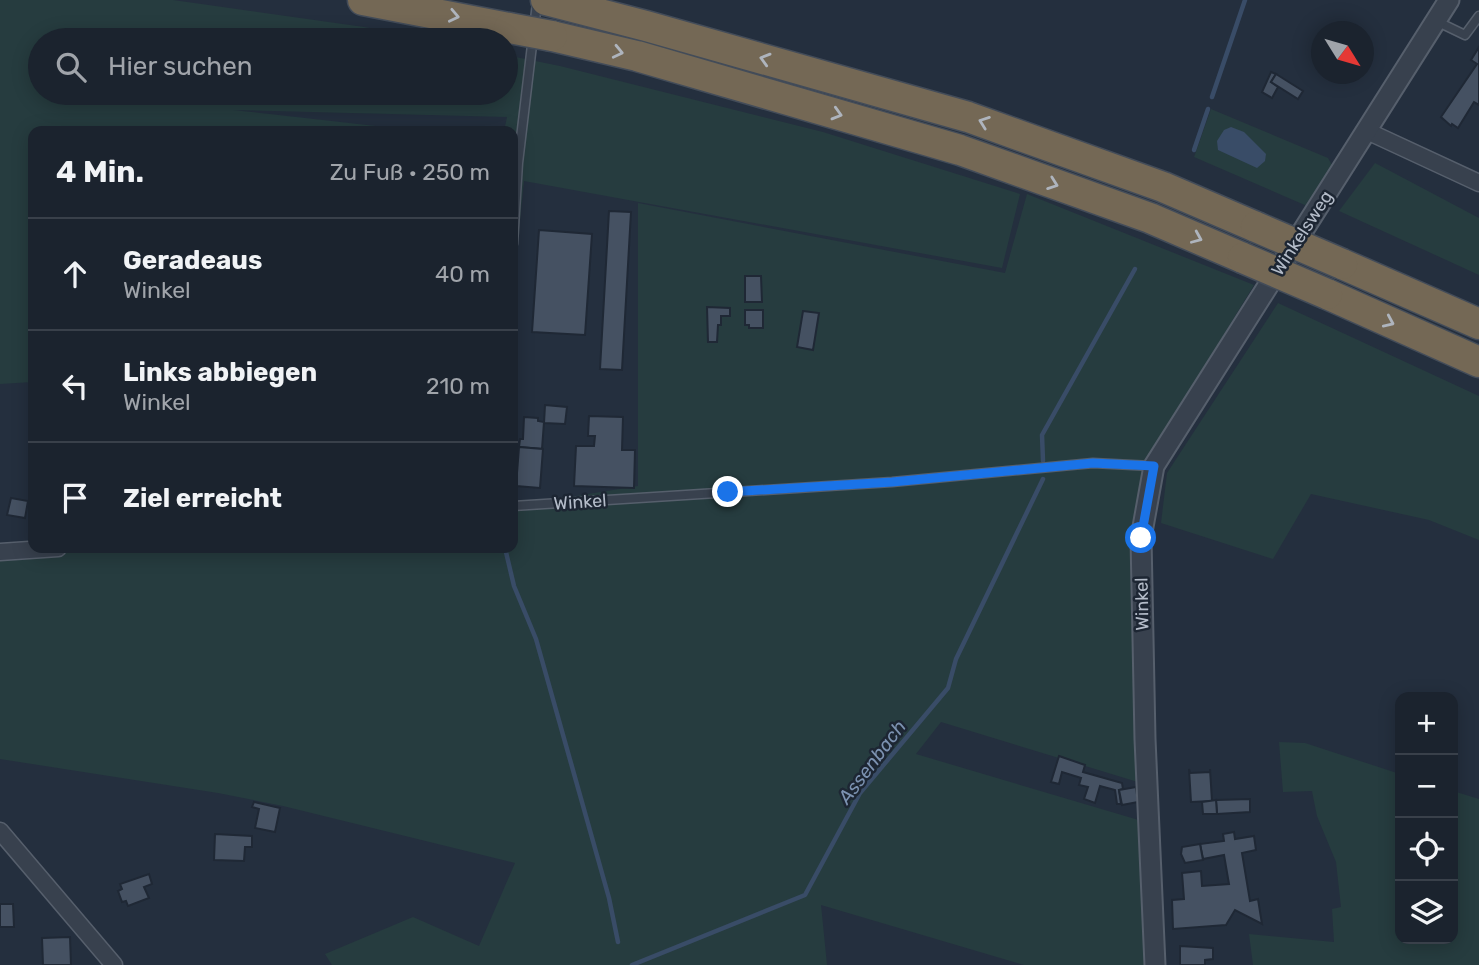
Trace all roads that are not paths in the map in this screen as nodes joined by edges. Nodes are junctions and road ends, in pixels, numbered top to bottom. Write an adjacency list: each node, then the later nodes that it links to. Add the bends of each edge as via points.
1 (363, 0): 6 (highway, one-way to 6, bridge)
2 (1449, 0): 5 (street, Winkelsweg)
3 (547, 1): 9 (lane); 11 (highway, one-way to 3, bridge, via 1163,187 968,117)
4 (1479, 16): 5 (lane, via 1465,35)
5 (1436, 21): 8 (street, Winkelsweg)
6 (514, 28)
7 (518, 29): 12 (highway, one-way to 12, bridge, via 637,56 960,150 1150,218)
8 (1367, 131): 10 (street); 13 (street, Winkelsweg)
9 (518, 163)
10 (1479, 183)
11 (1479, 324)
12 (1479, 362)
13 (1154, 466): 14 (lane, Winkel, via 1093,463 892,482); 19 (street, Winkel, via 1141,538)
14 (518, 506)
15 (28, 550): 16 (street)
16 (0, 552)
17 (0, 831): 18 (street)
18 (114, 965)
19 (1155, 965)

